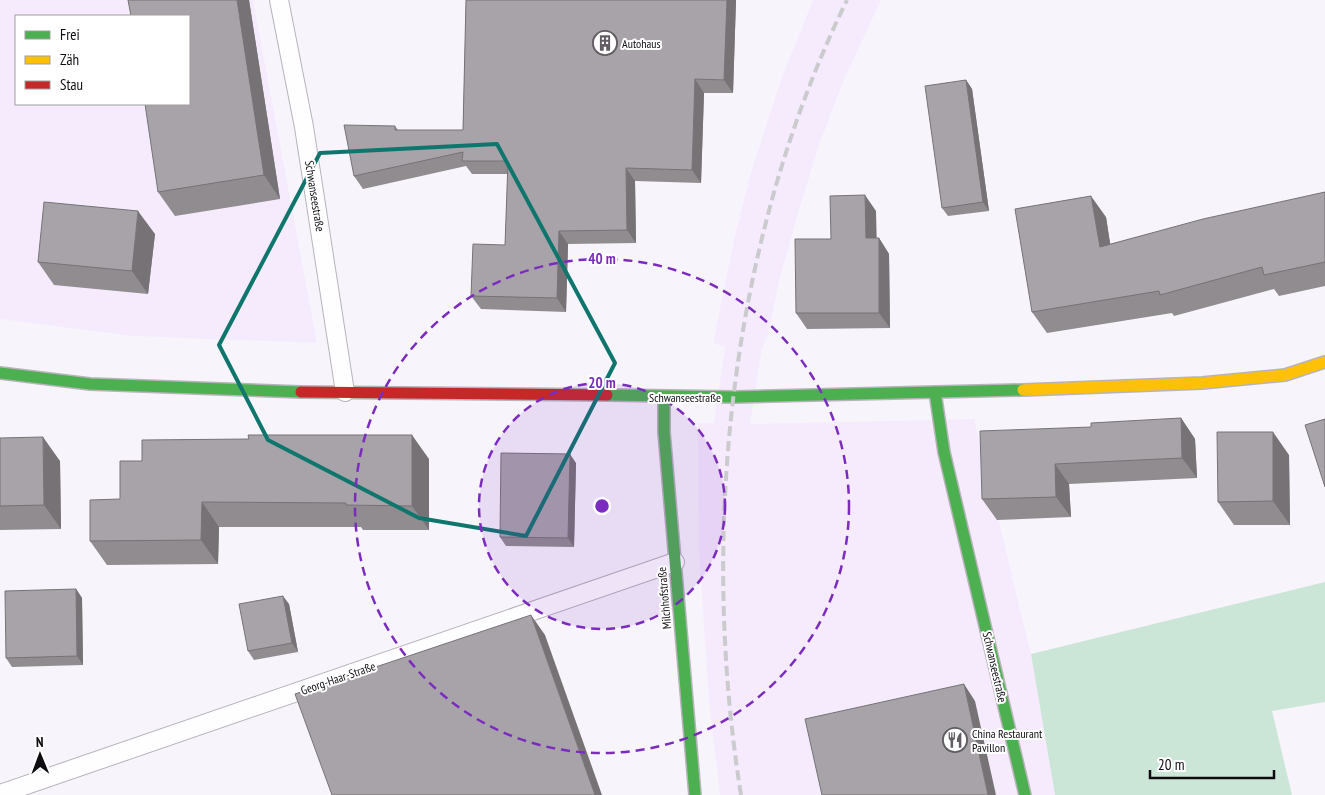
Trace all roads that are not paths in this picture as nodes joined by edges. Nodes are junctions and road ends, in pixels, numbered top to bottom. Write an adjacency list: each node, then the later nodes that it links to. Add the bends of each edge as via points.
1 (280, 0): 4 (lane, Schwanseestraße, via 304,127)
2 (1325, 362): 5 (street, Schwanseestraße, via 1285,374 1202,383)
3 (0, 373): 4 (street, Schwanseestraße, via 90,384 232,391)
4 (345, 392): 6 (street, Schwanseestraße)
5 (934, 392): 6 (street, Schwanseestraße); 10 (street, Schwanseestraße, via 944,452)
6 (664, 398): 7 (street, Milchhofstraße)
7 (675, 562): 8 (lane, Georg-Haar-Straße); 9 (street, Milchhofstraße)
8 (0, 794)
9 (695, 795)
10 (1025, 795)

